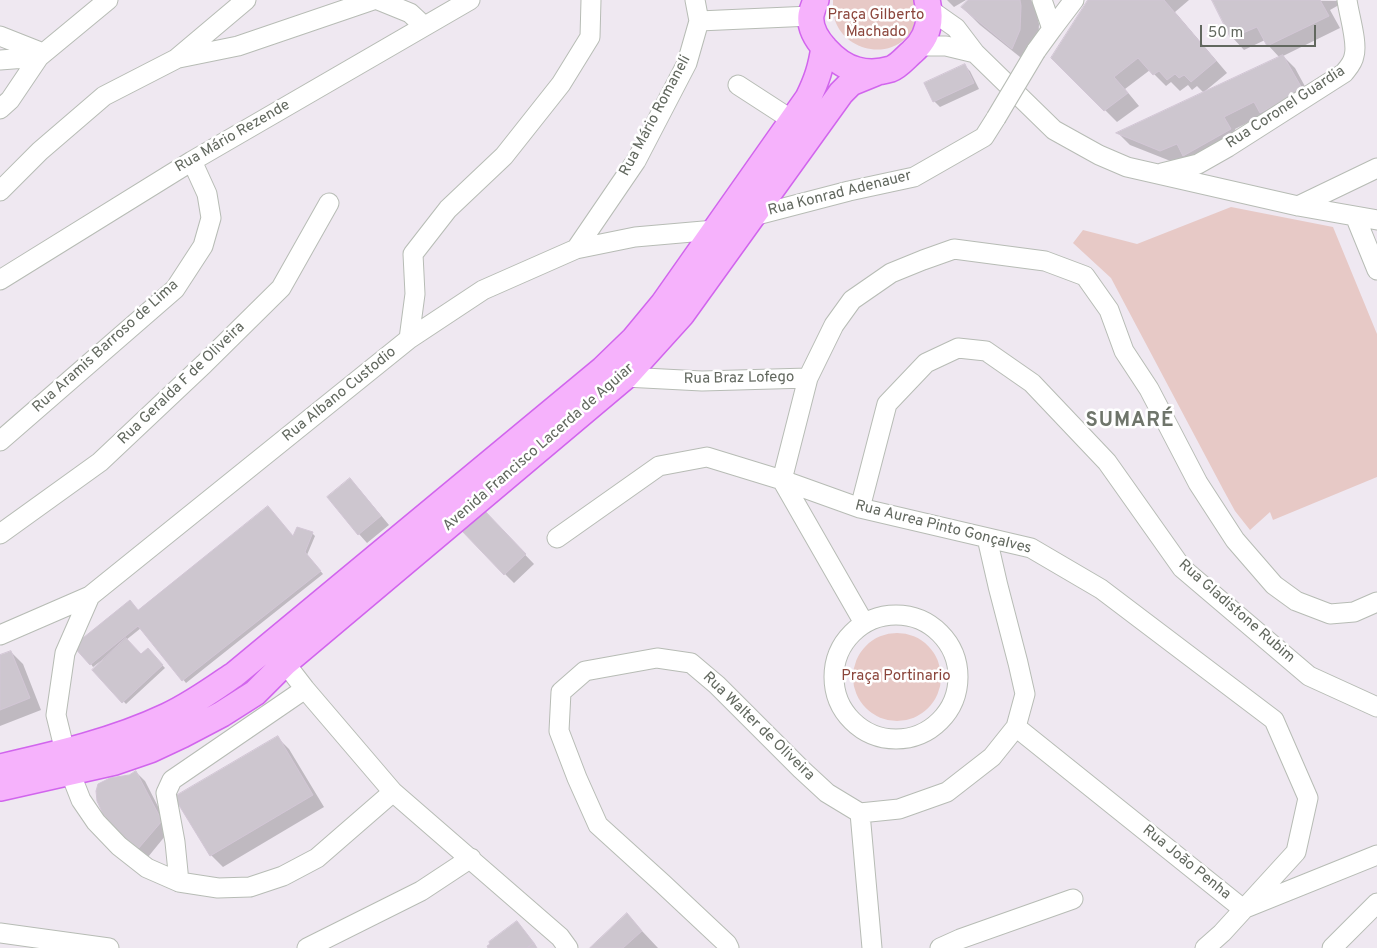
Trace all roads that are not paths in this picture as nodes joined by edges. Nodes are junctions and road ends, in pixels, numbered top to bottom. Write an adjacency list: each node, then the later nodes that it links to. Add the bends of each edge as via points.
1 (108, 0): 20 (street)
2 (246, 0): 21 (street)
3 (372, 0): 21 (street, via 238,46)
4 (378, 0): 14 (street, via 410,14)
5 (470, 0): 14 (street, Rua Mário Rezende)
6 (591, 0): 40 (street, via 590,37 561,84 504,156 448,209 413,254)
7 (696, 0): 13 (street, Rua Mário Romaneli)
8 (1042, 0): 15 (street)
9 (1074, 0): 15 (street, Rua Konrad Adenauer)
10 (1347, 0): 29 (street, Rua Coronel Guardia, via 1355,54 1344,73 1198,164)
11 (813, 5): 13 (street); 18 (main road, via 815,34)
12 (928, 5): 17 (main road, via 928,24); 19 (street, via 956,28)
13 (699, 21): 37 (street, Rua Mário Romaneli, via 687,63 636,161)
14 (424, 26): 27 (street, Rua Mário Rezende)
15 (1052, 30): 33 (street, Rua Konrad Adenauer, bridge, via 984,138 914,178)
16 (0, 36): 20 (street)
17 (919, 46): 19 (street, via 946,46); 23 (main road, via 894,68)
18 (824, 47): 23 (main road, via 834,58 856,70); 26 (main road, Avenida Francisco Lacerda de Aguiar, via 817,80)
19 (975, 53): 29 (street, via 1054,130 1127,167)
20 (41, 55): 22 (street); 25 (street, via 10,100)
21 (176, 59): 30 (street, via 104,96 40,151)
22 (0, 60)
23 (878, 72): 33 (main road, Avenida Francisco Lacerda de Aguiar, via 851,83 841,93)
24 (738, 85): 26 (street)
25 (0, 109)
26 (792, 120): 36 (main road, Avenida Francisco Lacerda de Aguiar)
27 (192, 161): 39 (street, Rua Mário Rezende); 43 (street, Rua Aramis Barroso de Lima, via 207,194 211,218 202,246 175,289)
28 (1377, 168): 32 (street)
29 (1158, 174): 32 (street)
30 (0, 191)
31 (329, 203): 46 (street, Rua Geralda F de Oliveira, via 274,295 100,462)
32 (1298, 206): 34 (street)
33 (753, 216): 41 (main road, Avenida Francisco Lacerda de Aguiar, via 682,314)
34 (1355, 216): 35 (street); 38 (street)
35 (1377, 220)
36 (715, 230): 37 (street, Rua Albano Custodio, via 635,237); 53 (main road, Avenida Francisco Lacerda de Aguiar, via 634,339)
37 (576, 249): 40 (street, Rua Albano Custodio, via 483,290)
38 (1377, 270)
39 (0, 280)
40 (410, 339): 49 (street, Rua Albano Custodio)
41 (625, 377): 42 (street, Rua Braz Lofego, via 702,381); 53 (main road, Avenida Francisco Lacerda de Aguiar)
42 (808, 378): 44 (street, Rua Braz Lofego); 50 (street, via 834,325 852,300 892,273 923,260 954,249 1045,262 1085,276 1109,310 1124,352 1149,389 1198,483 1235,540 1274,585 1296,601 1330,614 1354,612)
43 (0, 441)
44 (782, 480): 45 (street, Rua Aurea Pinto Gonçalves); 47 (street, Rua Aurea Pinto Gonçalves, via 707,457 659,466); 51 (street)
45 (860, 508): 48 (street, Rua Aurea Pinto Gonçalves); 55 (street, Rua Gladistone Rubim, via 887,404 926,363 958,348 986,351 1032,383 1107,462 1182,568 1309,676)
46 (0, 534)
47 (557, 538)
48 (987, 538): 56 (street, via 1025,694); 67 (street, Rua Aurea Pinto Gonçalves, via 1031,548 1101,589 1274,720 1308,798 1296,852)
49 (90, 596): 52 (street, Rua Albano Custodio); 57 (street, via 65,653 56,715)
50 (1377, 602)
51 (864, 624): 51 (street, via 848,637 838,654 833,674 836,694 845,713 859,727 878,736 898,739 918,734 936,724 949,708 957,690 958,669 948,644 940,633 923,621 904,615 883,616)
52 (0, 635)
53 (277, 654): 54 (street); 57 (main road, via 235,674 168,716 126,732)
54 (305, 689): 60 (street); 64 (street, via 172,780 166,793)
55 (1377, 707)
56 (1016, 727): 61 (street, via 992,757 947,792 899,809); 67 (street, Rua João Penha)
57 (68, 762): 58 (main road); 59 (main road); 64 (street, via 81,800 96,822 147,868)
58 (0, 767)
59 (0, 788)
60 (393, 792): 63 (street); 64 (street, via 317,858 283,876 250,887 218,888)
61 (860, 813): 72 (street, Rua Walter de Oliveira, via 827,793 717,684 691,663 657,658 585,671 561,692 559,731 598,825); 73 (street)
62 (1377, 855): 67 (street, Rua João Penha)
63 (471, 858): 70 (street, via 421,891); 71 (street, via 560,937)
64 (179, 882)
65 (1074, 899): 74 (street)
66 (1377, 903): 76 (street)
67 (1243, 909): 75 (street, Rua Aurea Pinto Gonçalves)
68 (0, 933): 69 (street)
69 (108, 948)
70 (307, 948)
71 (568, 948)
72 (729, 948)
73 (872, 948)
74 (940, 948)
75 (1205, 948)
76 (1332, 948)

